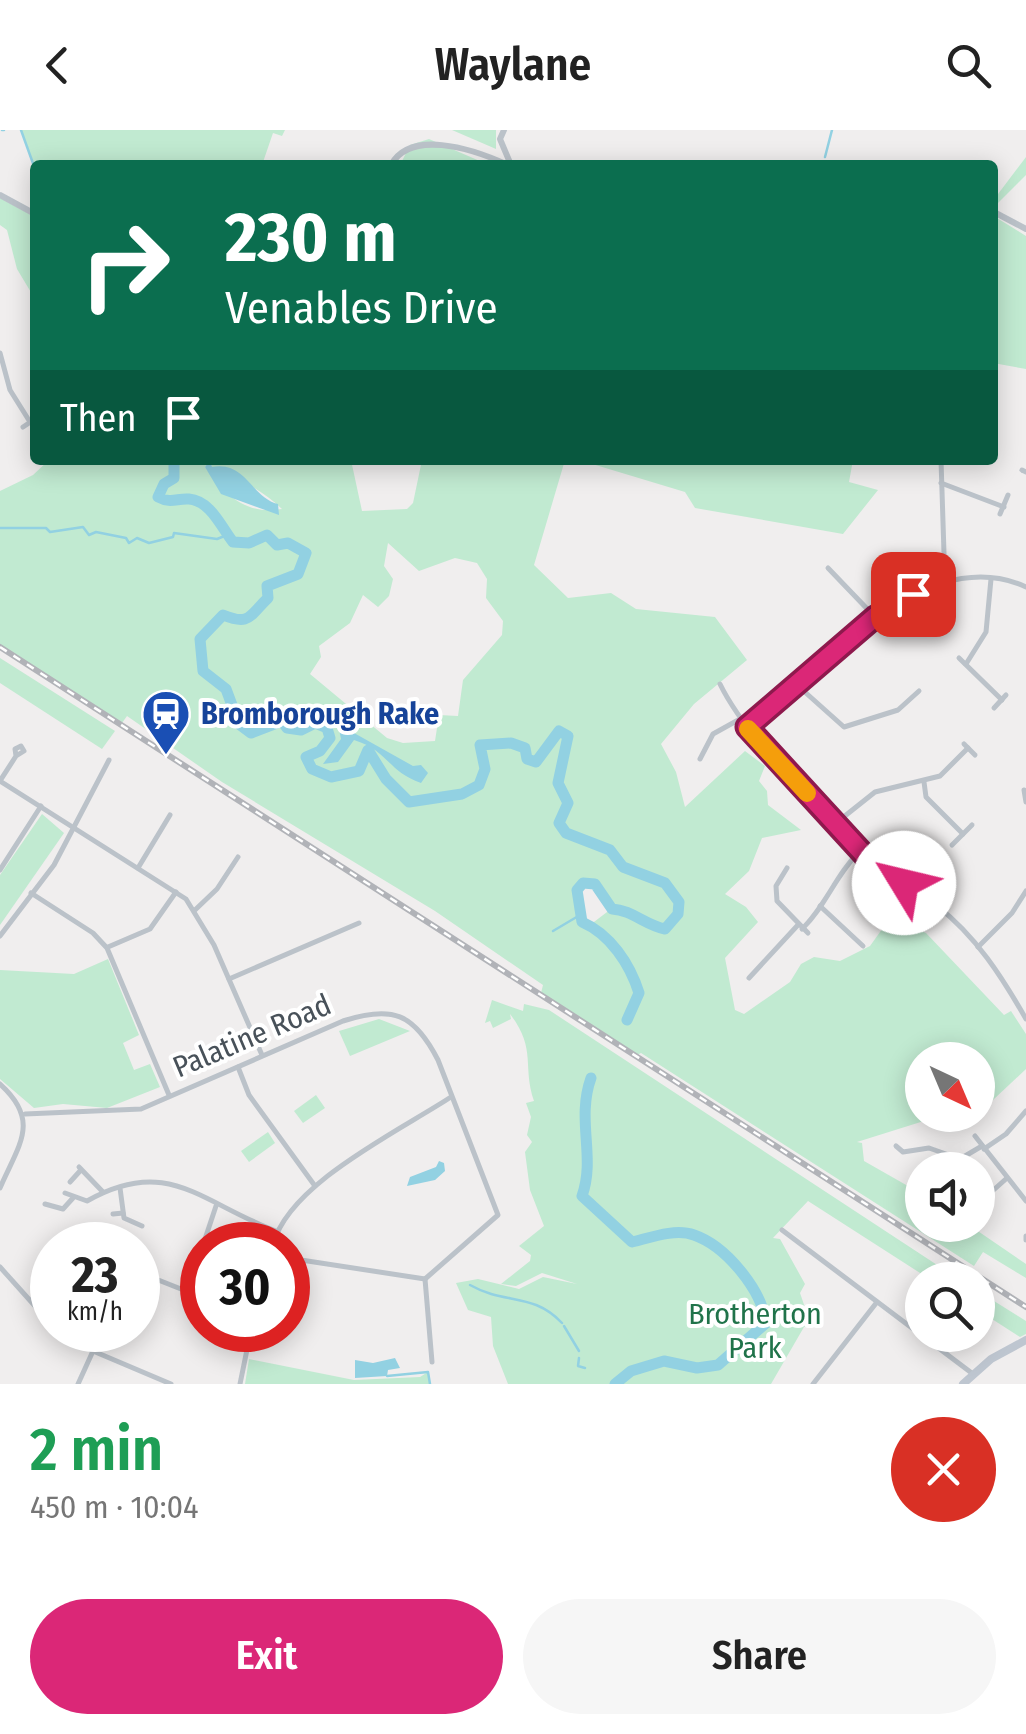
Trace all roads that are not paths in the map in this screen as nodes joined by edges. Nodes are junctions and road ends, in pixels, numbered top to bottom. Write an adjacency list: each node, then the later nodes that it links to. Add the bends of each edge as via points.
1 (504, 130): 6 (street, via 500,140)
2 (409, 134): 4 (street)
3 (445, 136): 5 (street)
4 (393, 160)
5 (499, 160)
6 (508, 160)
7 (0, 195): 8 (street)
8 (30, 211)
9 (998, 214): 10 (street)
10 (1026, 230)
11 (0, 354): 12 (street, via 10,390)
12 (30, 417)
13 (30, 422): 14 (street)
14 (23, 427)
15 (941, 465): 16 (street)
16 (941, 483): 18 (street); 22 (street)
17 (1008, 496): 18 (street)
18 (1004, 506): 19 (street)
19 (1000, 514)
20 (828, 568): 24 (street)
21 (991, 579): 22 (street); 23 (street); 26 (street, via 986,632)
22 (945, 584): 24 (street)
23 (1026, 587)
24 (875, 617): 28 (street)
25 (960, 658): 26 (street)
26 (966, 664): 30 (street, via 1004,697)
27 (720, 684): 31 (street)
28 (797, 685): 29 (street, via 844,727 898,710); 32 (street)
29 (919, 691)
30 (994, 708)
31 (740, 719): 32 (street); 33 (street, via 713,734)
32 (747, 727): 43 (street)
33 (698, 754)
34 (975, 755): 38 (street, via 966,746 940,776)
35 (16, 756): 37 (street)
36 (109, 760): 45 (street)
37 (0, 781): 41 (street)
38 (924, 781): 43 (street, via 875,792); 46 (street, via 926,796)
39 (1024, 790): 40 (street)
40 (1026, 802)
41 (41, 806): 45 (street); 52 (street)
42 (170, 815): 50 (street)
43 (836, 824): 48 (street)
44 (972, 825): 46 (street)
45 (72, 826): 50 (street); 57 (street, via 54,865)
46 (963, 834): 47 (street)
47 (952, 845)
48 (860, 851): 58 (street); 66 (street, via 938,907)
49 (238, 856): 59 (street)
50 (138, 868): 56 (street)
51 (787, 868): 53 (street)
52 (0, 870)
53 (782, 874): 54 (street); 61 (street, via 777,901)
54 (790, 880)
55 (1026, 890): 66 (street)
56 (176, 892): 59 (street); 67 (street, via 150,929)
57 (31, 893): 63 (street); 67 (street)
58 (820, 906): 61 (street); 64 (street)
59 (195, 910): 71 (street)
60 (359, 923): 71 (street)
61 (802, 929): 68 (street)
62 (862, 932): 64 (street)
63 (0, 936)
64 (856, 940): 65 (street)
65 (863, 946)
66 (978, 947): 72 (street)
67 (108, 948): 76 (street)
68 (759, 968): 69 (street); 70 (street)
69 (766, 976)
70 (749, 978)
71 (229, 980): 73 (street)
72 (1026, 1019)
73 (262, 1055): 74 (street, Palatine Road); 77 (street, Palatine Road, via 343,1020 388,1012 426,1037)
74 (238, 1067): 76 (street, Palatine Road); 85 (street, via 249,1095)
75 (0, 1084): 79 (street)
76 (169, 1096): 79 (street, Palatine Road, via 124,1112)
77 (451, 1097): 85 (street); 106 (street, via 498,1215)
78 (1026, 1111): 82 (street)
79 (25, 1114): 86 (street)
80 (975, 1136): 82 (street)
81 (896, 1146): 82 (street, via 902,1155 929,1148 960,1159)
82 (983, 1148): 83 (street)
83 (1007, 1178): 88 (street); 92 (street)
84 (70, 1182): 89 (street, via 80,1169)
85 (315, 1186): 102 (street)
86 (0, 1188)
87 (120, 1188): 89 (street); 94 (street, via 142,1179 172,1182); 96 (street)
88 (995, 1190)
89 (103, 1192): 91 (street)
90 (65, 1193): 91 (street)
91 (73, 1198): 95 (street)
92 (1026, 1201)
93 (45, 1204): 95 (street)
94 (216, 1206): 100 (street); 101 (street)
95 (62, 1209): 98 (street)
96 (123, 1212): 97 (street); 99 (street)
97 (113, 1214)
98 (62, 1217)
99 (137, 1222)
100 (211, 1222)
101 (254, 1222)
102 (282, 1222)
103 (782, 1230): 108 (street)
104 (310, 1261): 106 (street)
105 (0, 1267): 107 (street)
106 (425, 1279): 115 (street)
107 (30, 1301)
108 (876, 1302): 109 (street); 120 (street)
109 (905, 1324)
110 (1025, 1340): 116 (main road)
111 (93, 1352): 117 (street)
112 (95, 1352): 118 (street)
113 (246, 1352): 119 (street)
114 (943, 1352): 116 (street)
115 (432, 1362)
116 (974, 1374): 121 (main road)
117 (78, 1384)
118 (170, 1384)
119 (240, 1384)
120 (812, 1384)
121 (963, 1384)

